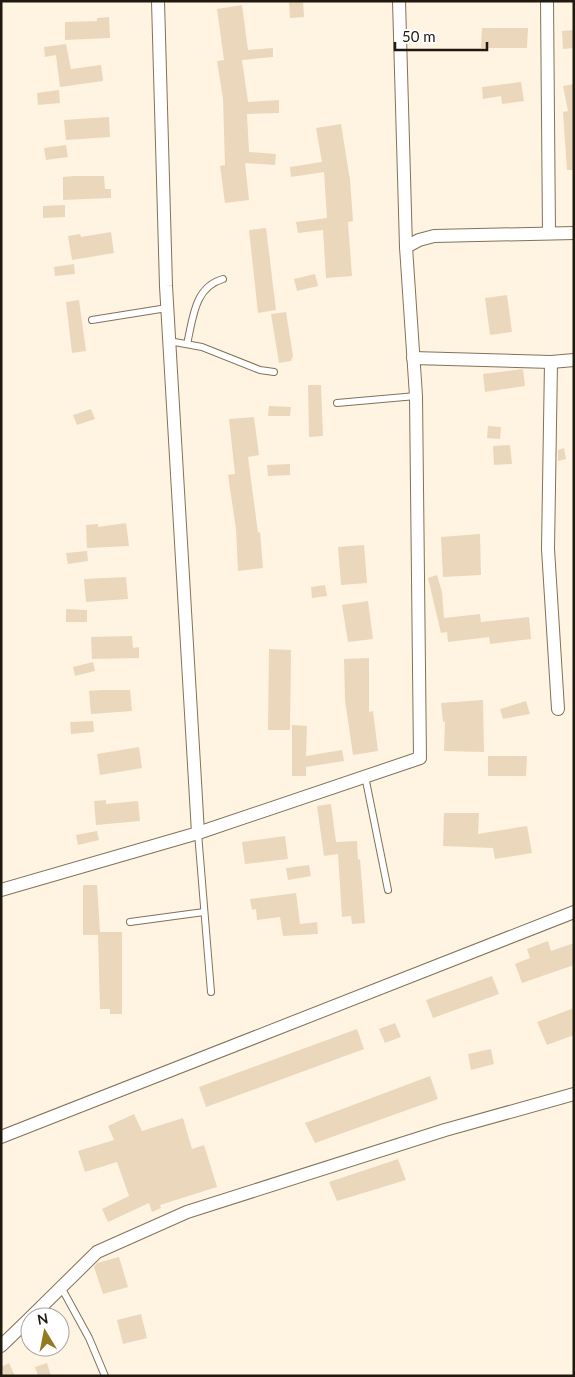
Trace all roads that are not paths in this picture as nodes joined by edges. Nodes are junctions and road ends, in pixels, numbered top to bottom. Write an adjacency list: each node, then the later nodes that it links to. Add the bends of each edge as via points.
1 (158, 1): 8 (street)
2 (399, 1): 6 (street)
3 (547, 1): 4 (street)
4 (549, 233): 5 (street); 6 (street, via 434,236)
5 (574, 234)
6 (406, 247): 12 (street)
7 (223, 279): 11 (lane, via 213,282 201,293)
8 (167, 308): 9 (lane); 10 (street)
9 (92, 320)
10 (169, 341): 11 (lane); 20 (street)
11 (187, 344): 15 (lane)
12 (413, 358): 14 (street); 16 (street)
13 (574, 360): 14 (street)
14 (551, 362): 18 (street, via 548,550)
15 (274, 372)
16 (416, 396): 17 (lane); 19 (street, via 420,758)
17 (337, 403)
18 (558, 709)
19 (365, 776): 20 (street); 22 (lane)
20 (198, 833): 21 (street); 23 (lane)
21 (1, 890)
22 (388, 890)
23 (204, 912): 25 (lane); 26 (lane)
24 (574, 912): 28 (street)
25 (130, 922)
26 (211, 992)
27 (574, 1094): 29 (street, via 445,1130 186,1212 97,1252)
28 (1, 1137)
29 (61, 1287): 30 (street); 33 (lane)
30 (40, 1307)
31 (20, 1327): 32 (street)
32 (1, 1346)
33 (105, 1376)

